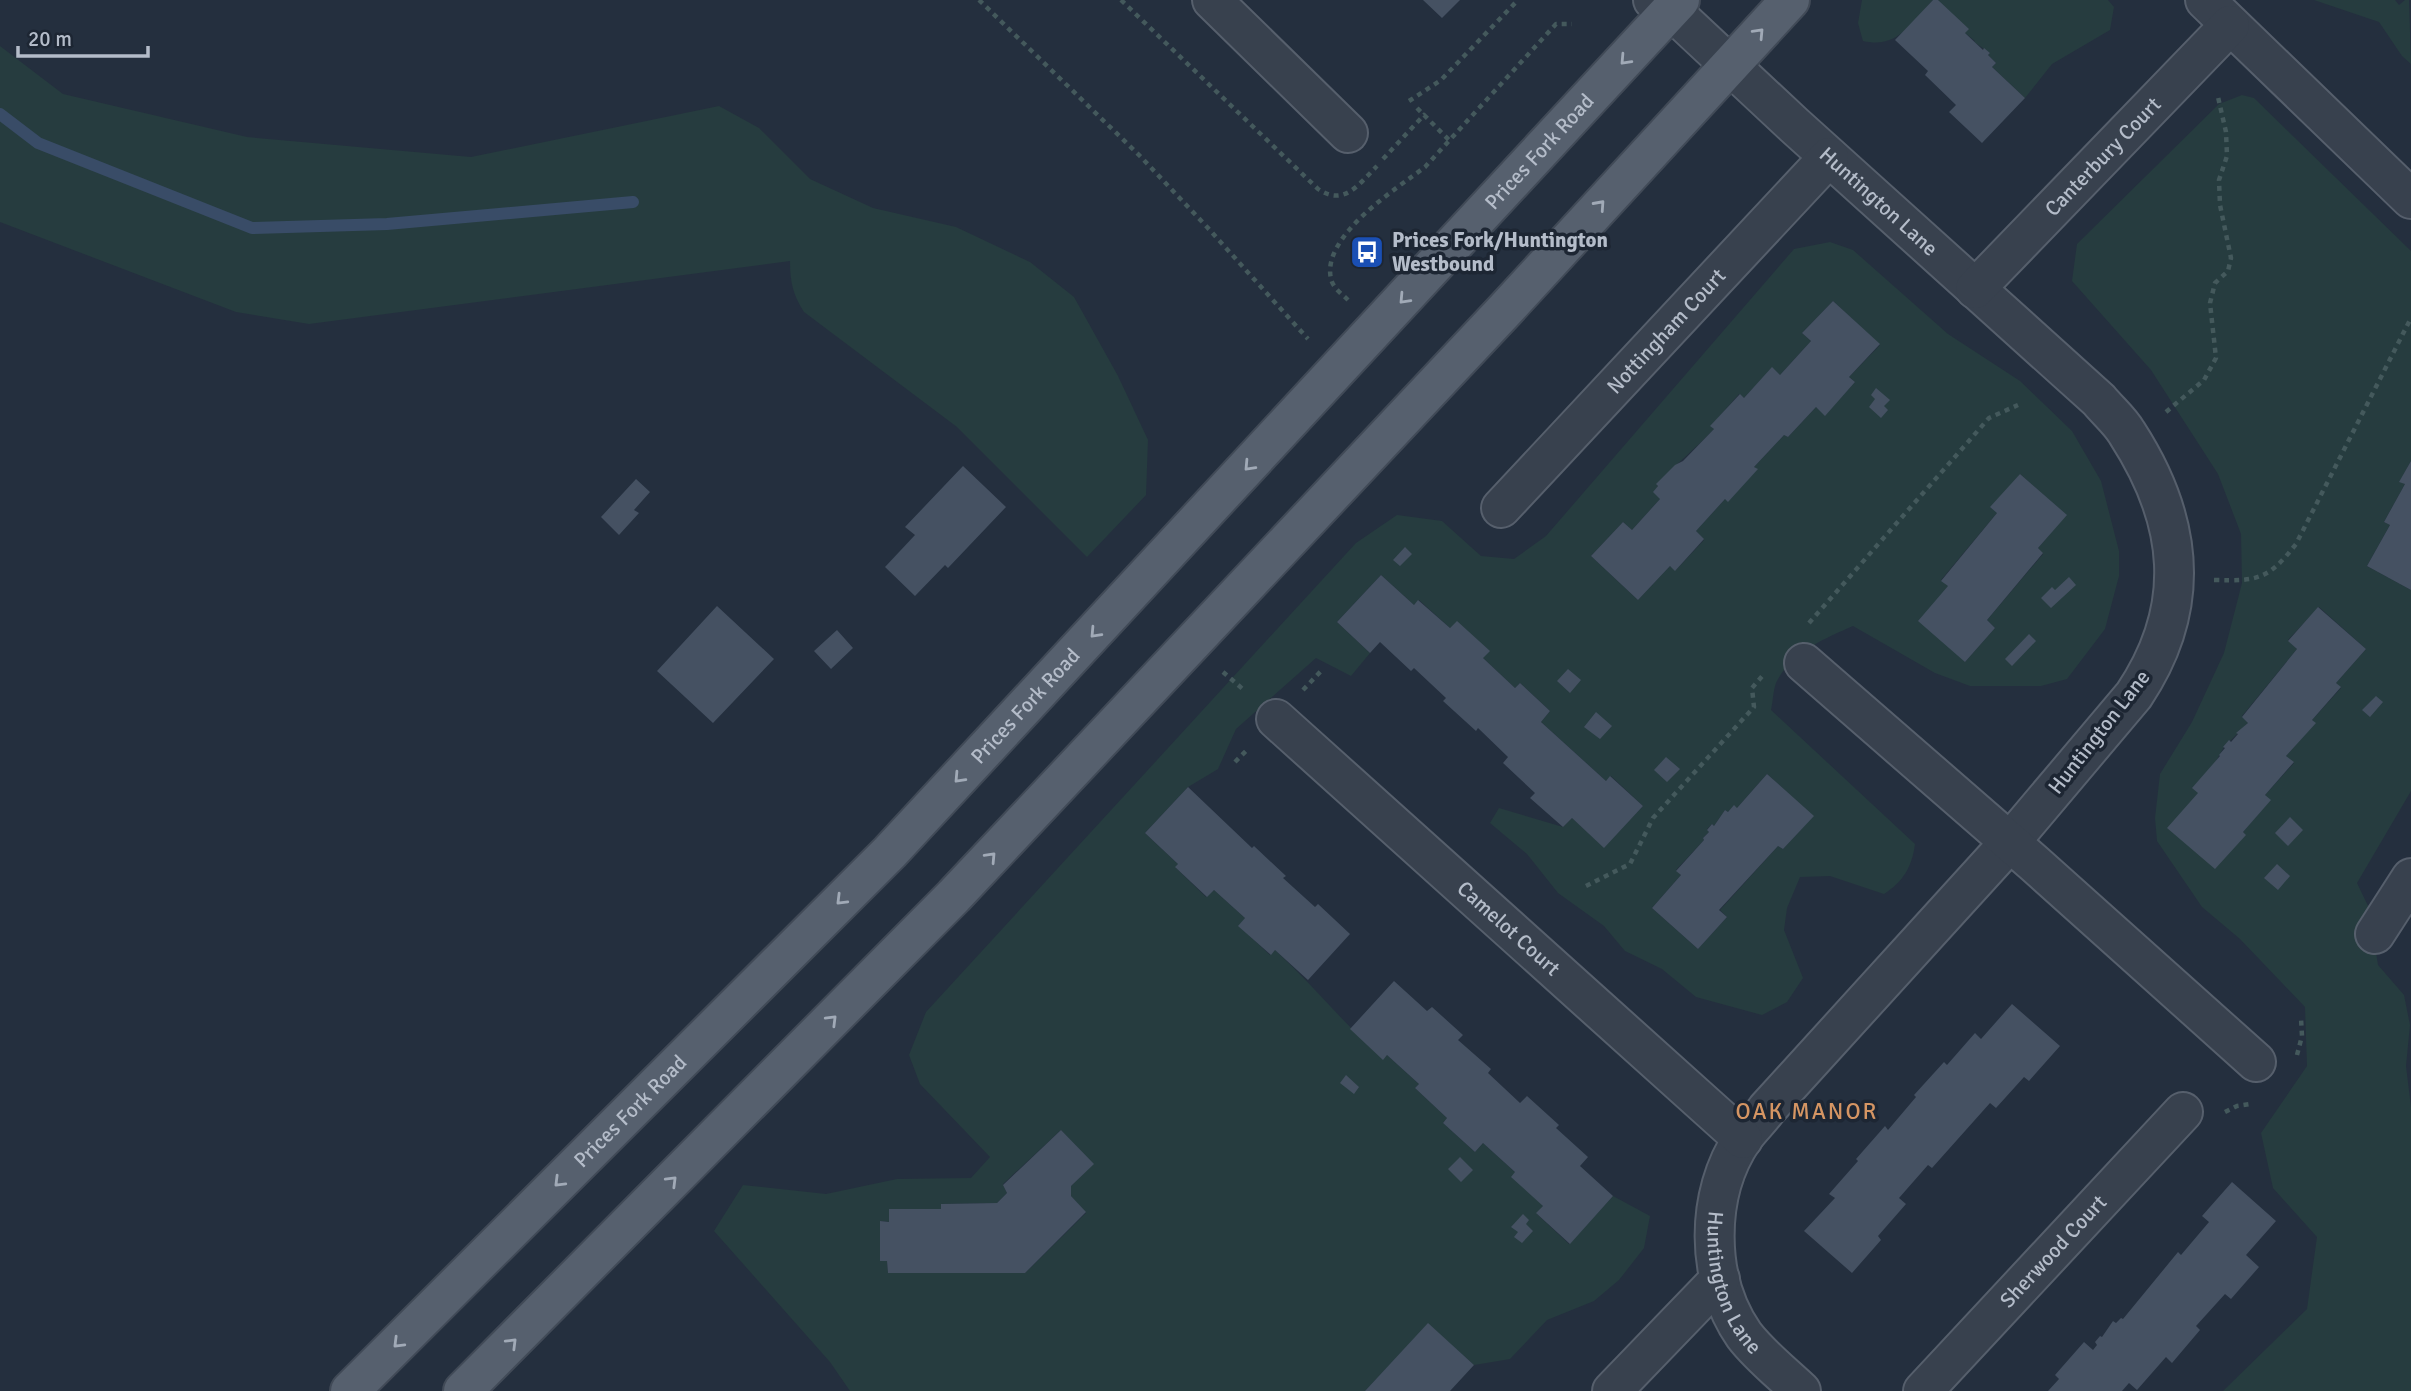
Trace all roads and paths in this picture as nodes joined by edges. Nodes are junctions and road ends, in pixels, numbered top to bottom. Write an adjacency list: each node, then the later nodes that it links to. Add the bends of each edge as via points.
1 (979, 0): 19 (path, via 1140,156)
2 (1212, 0): 13 (street)
3 (1518, 0): 10 (path, via 1441,80)
4 (1790, 0): 8 (main road, one-way to 4)
5 (1668, 2): 8 (street, Huntington Lane); 33 (main road, Prices Fork Road, one-way to 33, via 890,852)
6 (2218, 13): 15 (street, Canterbury Court); 16 (street, Canterbury Court)
7 (1572, 23): 17 (path, via 1556,23 1425,167 1349,230 1336,248 1331,279)
8 (1729, 65): 14 (street, Huntington Lane); 34 (main road, one-way to 8, via 954,896)
9 (2215, 87): 20 (path, via 2227,156 2219,180 2220,205 2231,258 2228,271 2215,283 2210,303 2216,358 2204,380)
10 (1409, 101)
11 (1417, 108): 12 (path)
12 (1424, 115)
13 (1348, 133)
14 (1829, 157): 16 (street, Huntington Lane); 21 (street, Nottingham Court)
15 (2411, 200)
16 (1975, 289): 26 (street, Huntington Lane, via 2099,400 2126,431 2157,486 2174,551 2173,605 2149,672)
17 (1350, 302)
18 (2411, 318): 22 (path, via 2296,544 2281,563 2251,581)
19 (1312, 344)
20 (2166, 412)
21 (1501, 508)
22 (2211, 579)
23 (1804, 663): 26 (street)
24 (1220, 669): 25 (path)
25 (1262, 706): 31 (street, Camelot Court)
26 (2010, 842): 29 (street); 31 (street, Huntington Lane)
27 (2411, 878): 28 (street)
28 (2375, 934)
29 (2256, 1062)
30 (2183, 1111): 37 (street, Sherwood Court)
31 (1743, 1139): 32 (street, Huntington Lane, via 1726,1172 1717,1205 1715,1255)
32 (1720, 1279): 35 (street); 36 (street, Huntington Lane, via 1729,1308 1745,1335)
33 (350, 1391)
34 (463, 1391)
35 (1612, 1391)
36 (1801, 1391)
37 (1923, 1391)

